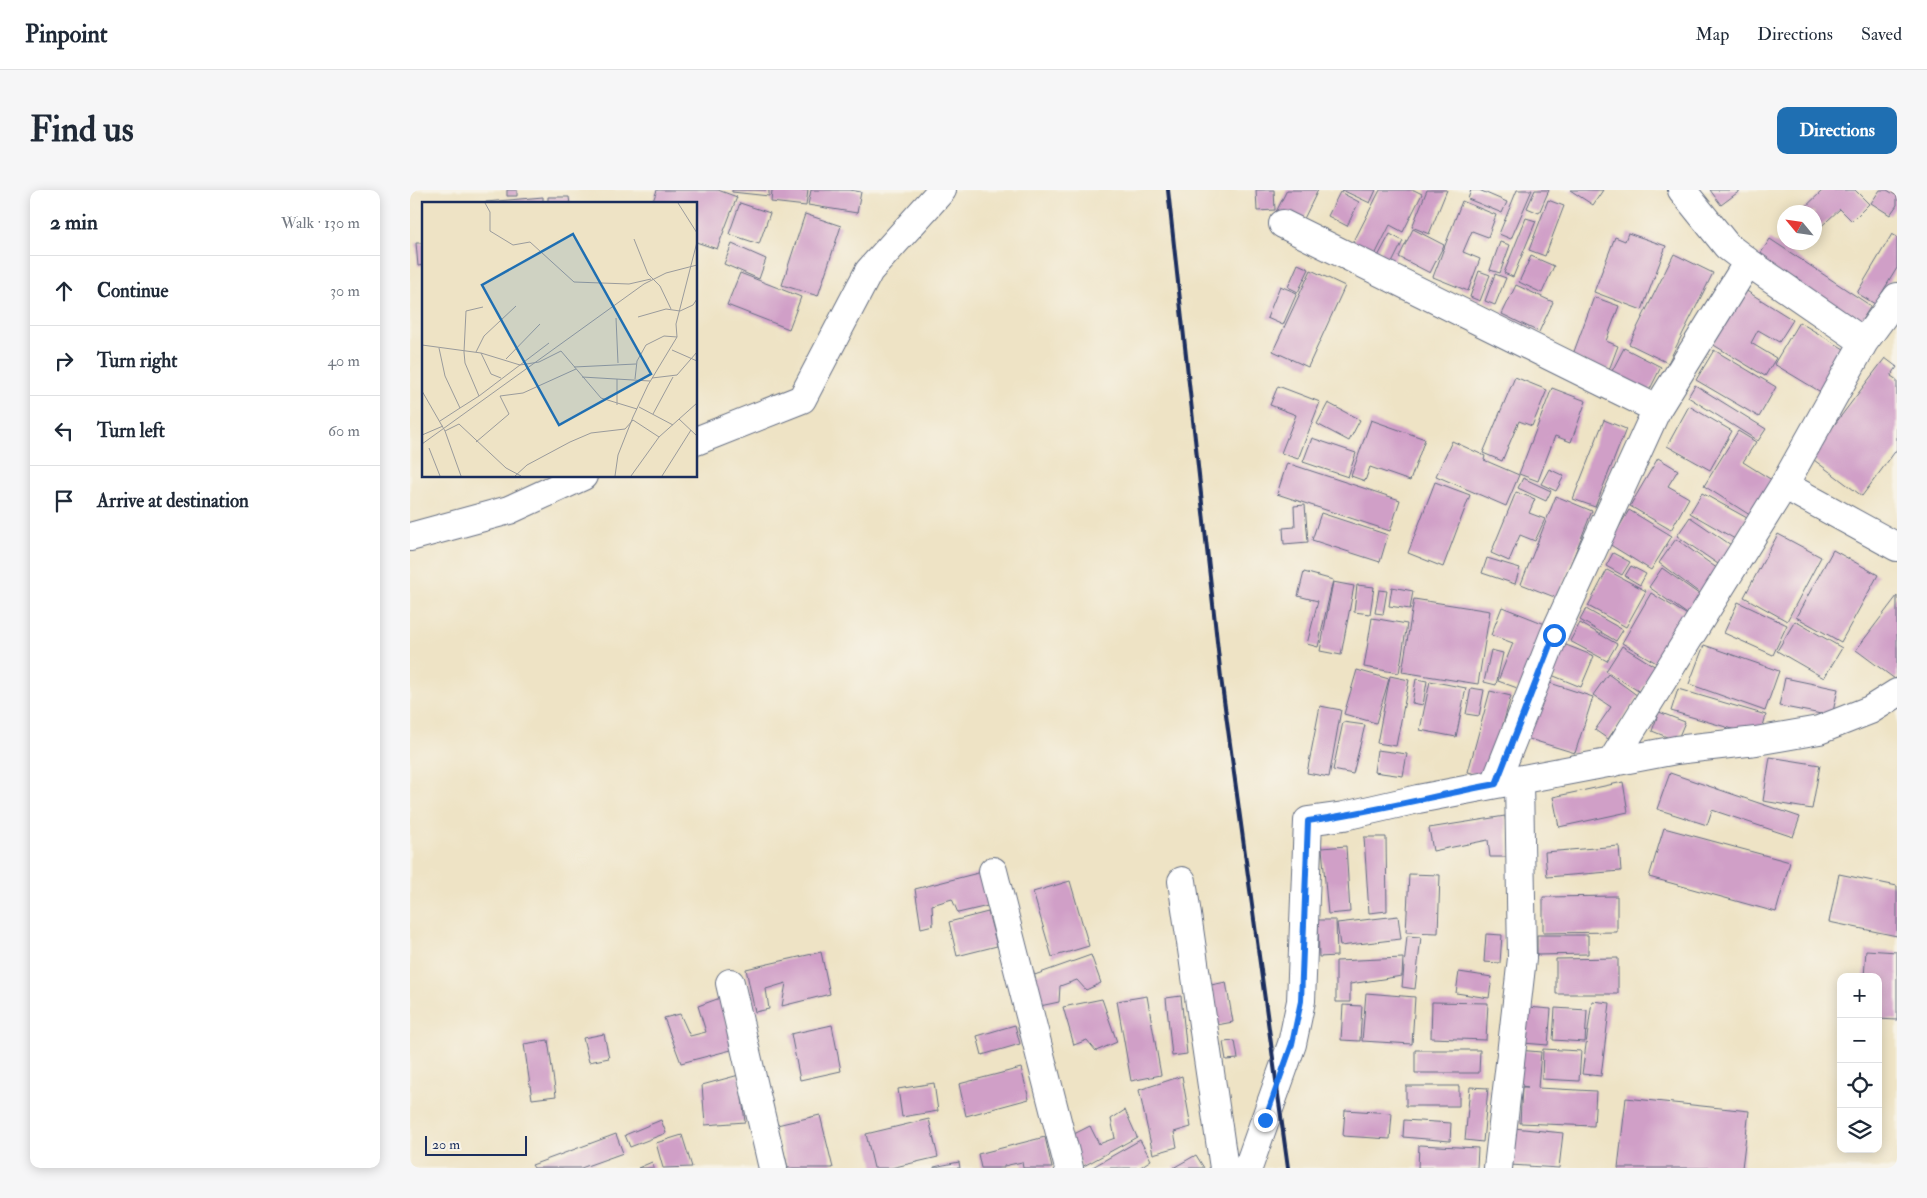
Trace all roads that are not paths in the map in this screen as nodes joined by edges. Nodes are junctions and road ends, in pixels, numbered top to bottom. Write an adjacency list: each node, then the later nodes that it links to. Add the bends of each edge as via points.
1 (942, 190): 8 (street, via 869,272 802,399)
2 (1682, 190): 4 (street, via 1727,246)
3 (1283, 224): 7 (street)
4 (1748, 262): 6 (street); 7 (street)
5 (1897, 297): 6 (street)
6 (1864, 342): 10 (street)
7 (1657, 409): 15 (street, via 1554,635)
8 (698, 440)
9 (578, 478): 11 (street, via 509,510)
10 (1784, 485): 12 (street); 14 (street)
11 (410, 537)
12 (1897, 547)
13 (1897, 693): 14 (street, via 1870,710 1819,730 1676,750)
14 (1611, 763): 15 (street)
15 (1507, 782): 22 (street, via 1308,821 1301,1001 1292,1044); 23 (street, via 1522,958)
16 (993, 871): 20 (street)
17 (1182, 881): 21 (street)
18 (730, 983): 19 (street)
19 (773, 1168)
20 (1069, 1168)
21 (1224, 1168)
22 (1248, 1168)
23 (1498, 1168)

